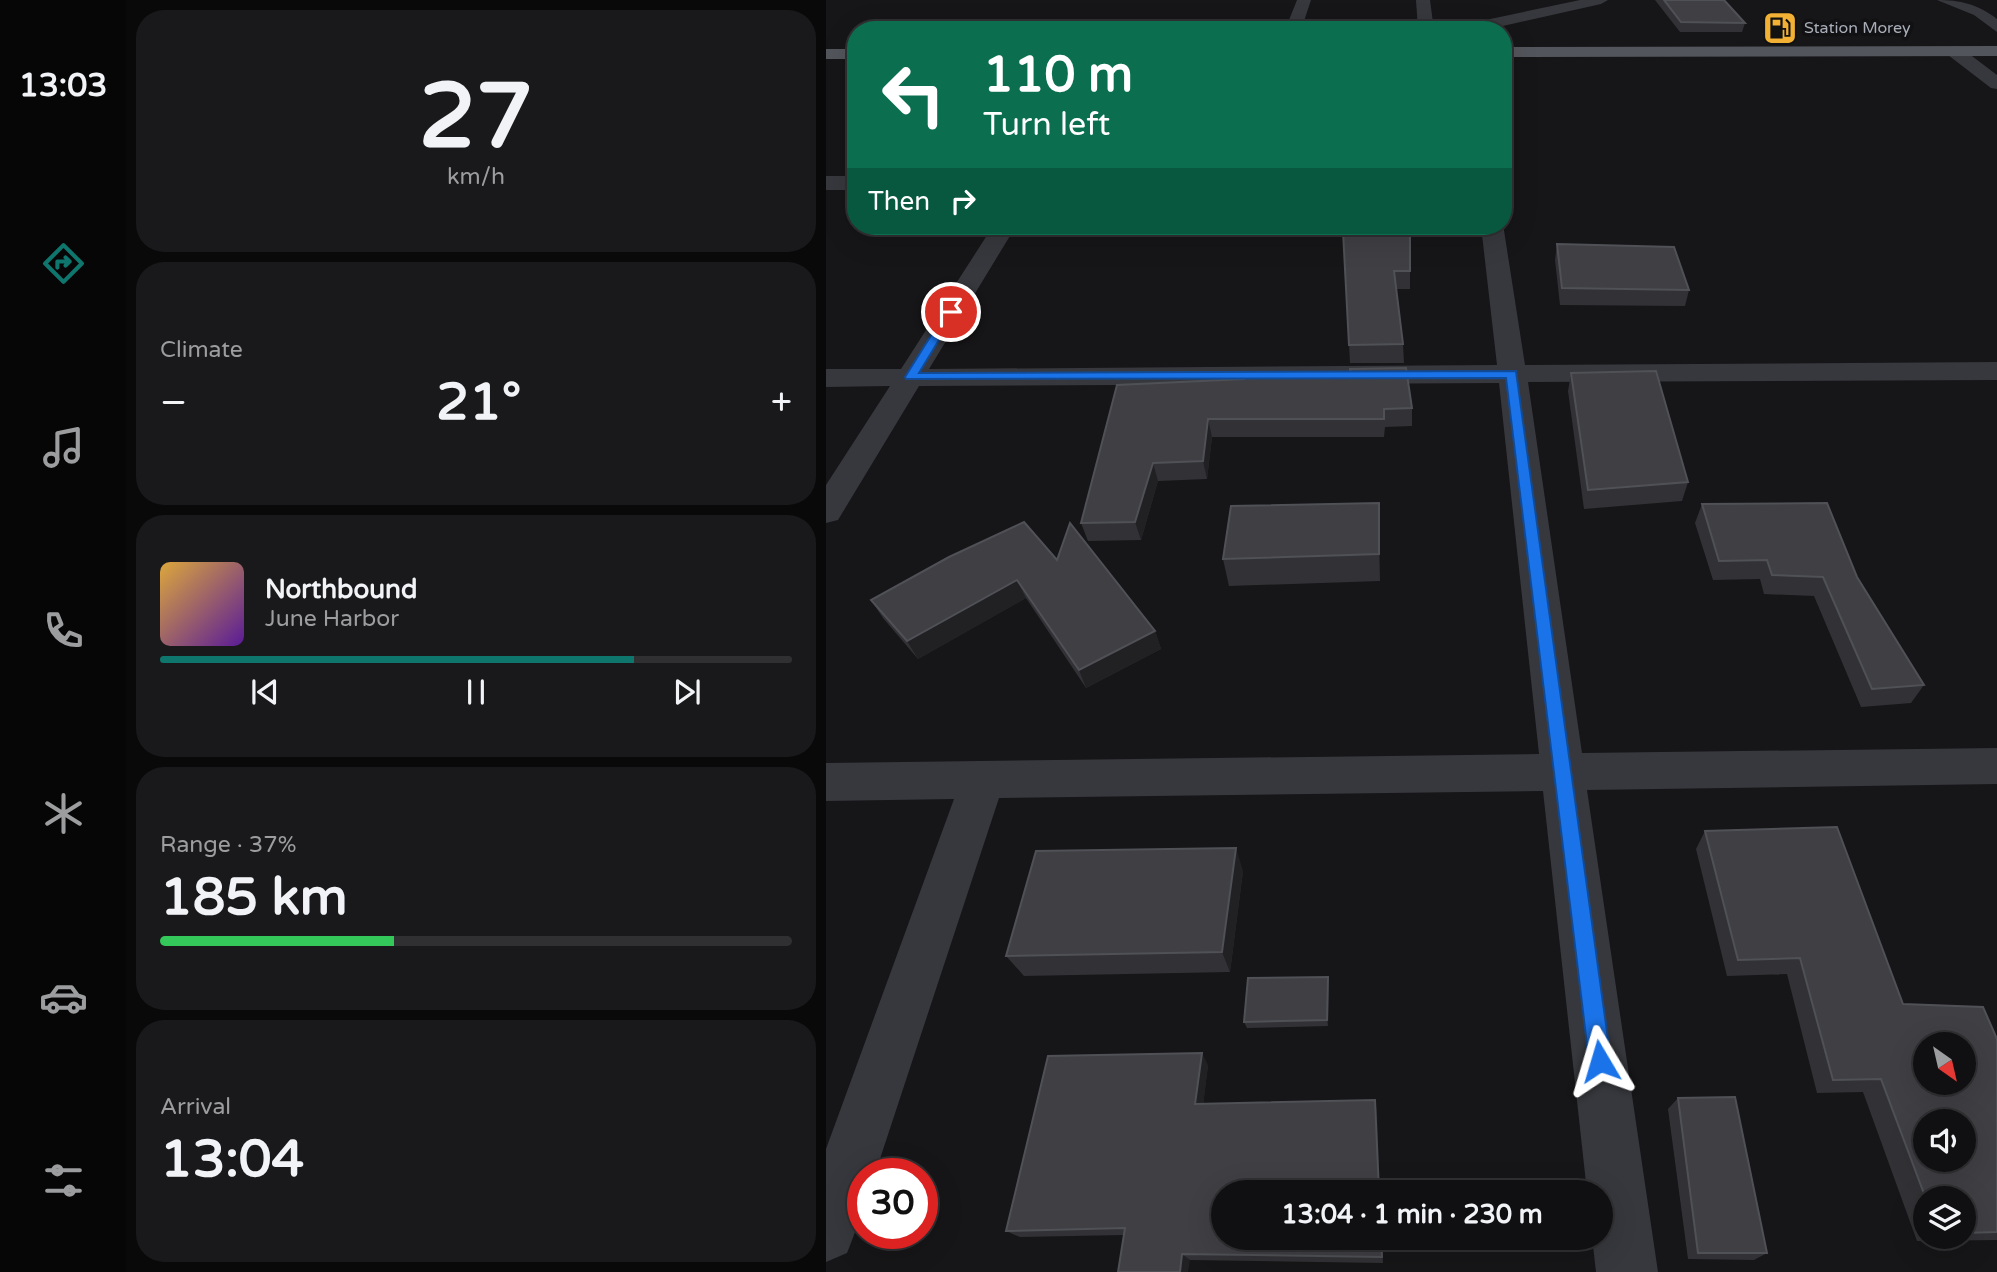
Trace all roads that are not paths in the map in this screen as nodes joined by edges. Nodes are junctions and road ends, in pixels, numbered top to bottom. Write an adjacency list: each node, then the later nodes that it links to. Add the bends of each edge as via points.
1 (1304, 0): 7 (street)
2 (1423, 0): 8 (street)
3 (1601, 0): 9 (street)
4 (1944, 0): 6 (street)
5 (1965, 0): 6 (street)
6 (1979, 12): 10 (street)
7 (1296, 21)
8 (1425, 21)
9 (1504, 21)
10 (1997, 27)
11 (1954, 51): 12 (main road); 13 (main road); 16 (street)
12 (1997, 51)
13 (1512, 52)
14 (826, 54): 15 (main road)
15 (847, 54)
16 (1997, 84)
17 (826, 183): 18 (street)
18 (847, 183)
19 (998, 235): 23 (street)
20 (1494, 235): 22 (street)
21 (1997, 371): 22 (street)
22 (1512, 374): 23 (street); 27 (street)
23 (911, 377): 24 (street); 25 (street)
24 (826, 378)
25 (826, 512)
26 (1997, 766): 27 (street)
27 (1563, 772): 28 (street); 31 (street)
28 (983, 779): 29 (street); 30 (street)
29 (826, 782)
30 (826, 1232)
31 (1627, 1272)

